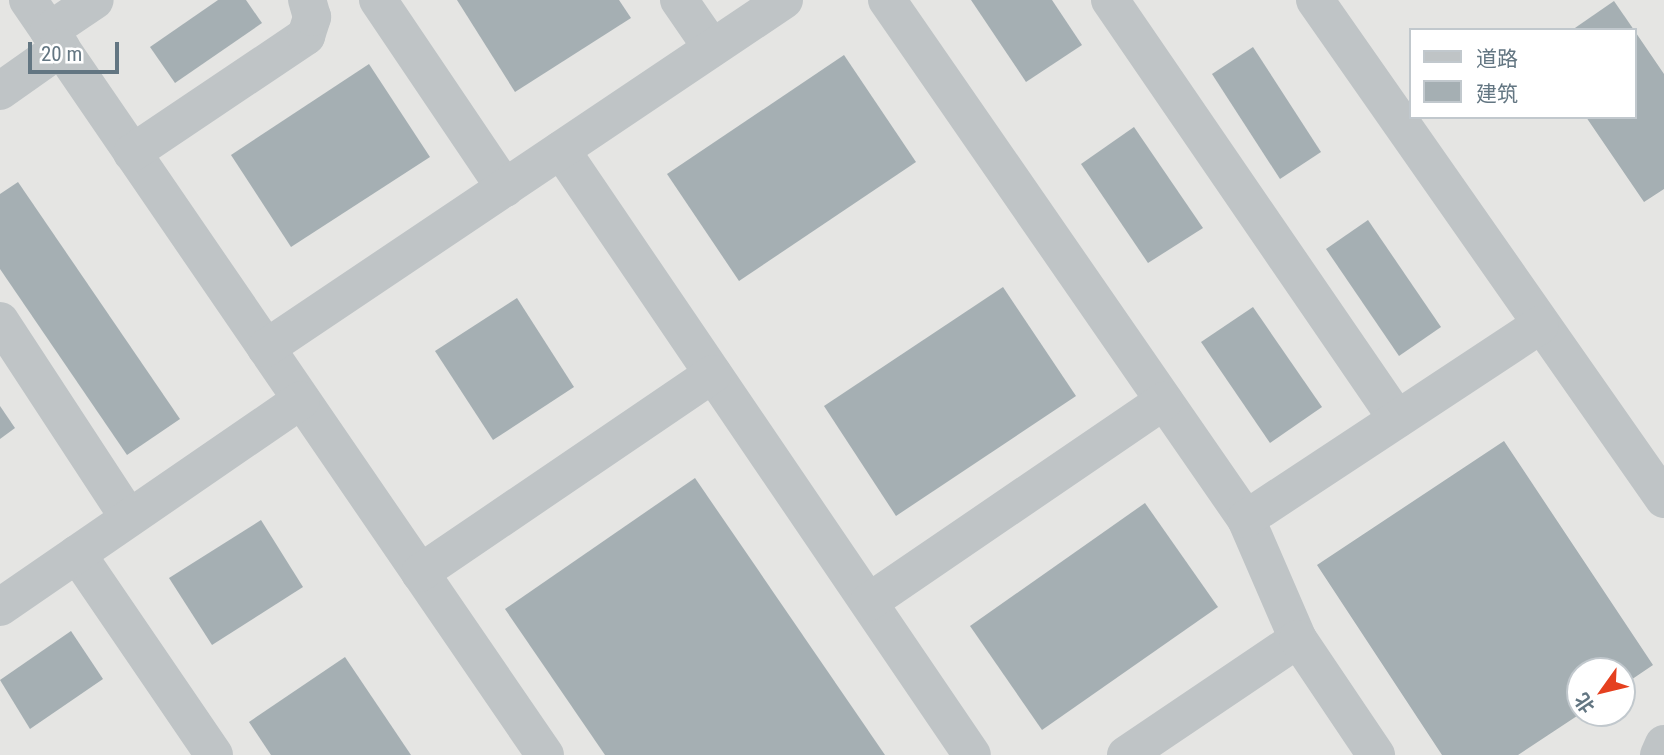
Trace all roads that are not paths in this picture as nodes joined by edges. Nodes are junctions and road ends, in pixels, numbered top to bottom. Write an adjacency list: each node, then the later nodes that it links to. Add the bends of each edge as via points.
1 (95, 0): 9 (lane)
2 (307, 0): 13 (lane, via 312,17 306,36)
3 (378, 0): 14 (lane)
4 (679, 0): 10 (lane)
5 (784, 0): 10 (lane)
6 (887, 0): 20 (lane)
7 (1110, 0): 21 (lane)
8 (1315, 0): 16 (lane)
9 (46, 26): 11 (lane); 13 (lane)
10 (712, 48): 12 (lane)
11 (0, 91)
12 (561, 150): 14 (lane); 18 (lane)
13 (132, 153): 17 (lane)
14 (505, 188): 17 (lane)
15 (0, 321): 23 (lane)
16 (1540, 325): 21 (lane); 22 (lane)
17 (266, 348): 19 (lane)
18 (713, 374): 26 (lane); 27 (lane)
19 (301, 400): 23 (lane); 26 (lane)
20 (1164, 401): 24 (lane); 27 (lane)
21 (1397, 419): 24 (lane)
22 (1664, 502)
23 (129, 518): 25 (lane)
24 (1246, 519): 29 (lane)
25 (77, 554): 28 (lane); 31 (lane)
26 (421, 573): 32 (lane)
27 (869, 602): 33 (lane)
28 (0, 607)
29 (1298, 639): 34 (lane); 35 (lane)
30 (1664, 744): 36 (lane)
31 (214, 755)
32 (545, 755)
33 (972, 755)
34 (1126, 755)
35 (1376, 755)
36 (1659, 755)

